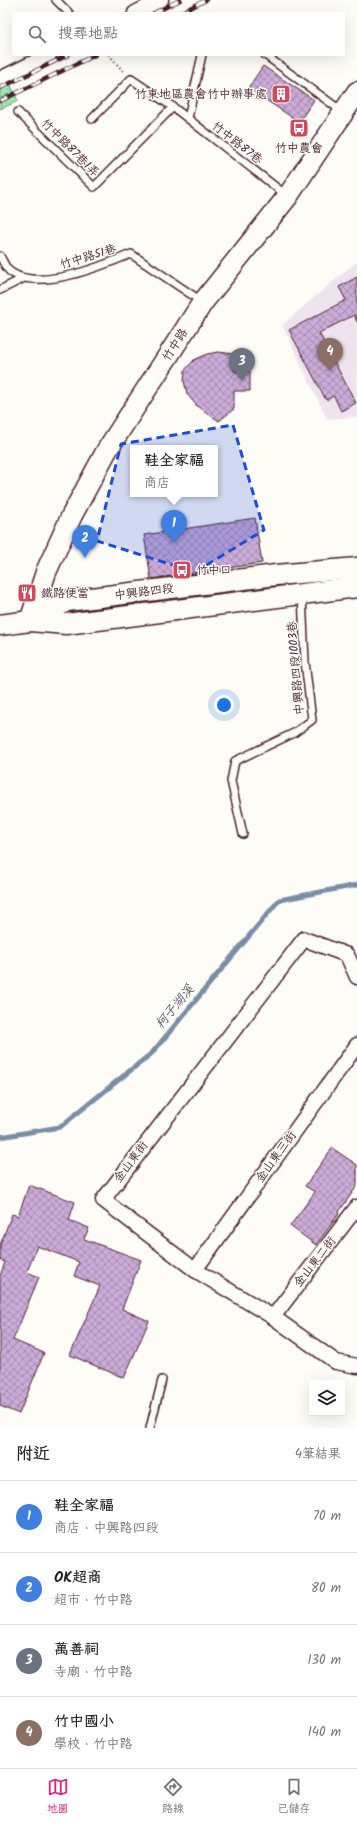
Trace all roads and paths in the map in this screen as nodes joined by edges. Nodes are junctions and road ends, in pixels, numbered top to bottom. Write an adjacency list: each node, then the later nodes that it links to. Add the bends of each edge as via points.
1 (56, 0): 3 (lane)
2 (161, 0): 4 (street)
3 (68, 12)
4 (137, 12)
5 (47, 56): 9 (street)
6 (110, 56): 10 (path)
7 (202, 56): 15 (lane)
8 (266, 56): 14 (lane)
9 (0, 79)
10 (131, 79): 12 (lane, 竹中路87巷); 16 (lane)
11 (357, 92): 14 (street, 竹中路)
12 (173, 107): 13 (lane, 竹中路87巷1弄, via 94,187); 15 (lane, 竹中路87巷)
13 (18, 112)
14 (343, 113): 17 (street, 竹中路)
15 (188, 118): 17 (lane, 竹中路87巷)
16 (92, 119)
17 (288, 196): 21 (street, 竹中路)
18 (0, 256): 19 (lane, 竹中路51巷, via 11,273)
19 (24, 278): 20 (lane); 21 (lane, 竹中路51巷, via 49,280 131,254)
20 (0, 290)
21 (203, 302): 26 (street, 竹中路, via 107,450 72,515 46,572)
22 (357, 568): 23 (street, 中興路四段)
23 (277, 586): 25 (street, 中興路四段); 26 (street, 中興路四段, via 67,601)
24 (357, 588): 25 (street, 中興路四段)
25 (302, 595): 28 (lane, 中興路四段1003巷, via 305,662 312,720 294,733 235,761 231,782)
26 (30, 621): 27 (street, 中興路四段)
27 (0, 625)
28 (243, 834)
29 (357, 977): 32 (street, 金山東街, via 347,955 304,939 103,1200)
30 (357, 1045): 32 (street, 金山東三街)
31 (357, 1207): 33 (street, 金山東二街)
32 (195, 1270): 33 (street, 金山東街)
33 (273, 1317): 34 (street, 金山東街, via 336,1362)
34 (357, 1366)
35 (162, 1380): 36 (lane)
36 (150, 1428)

